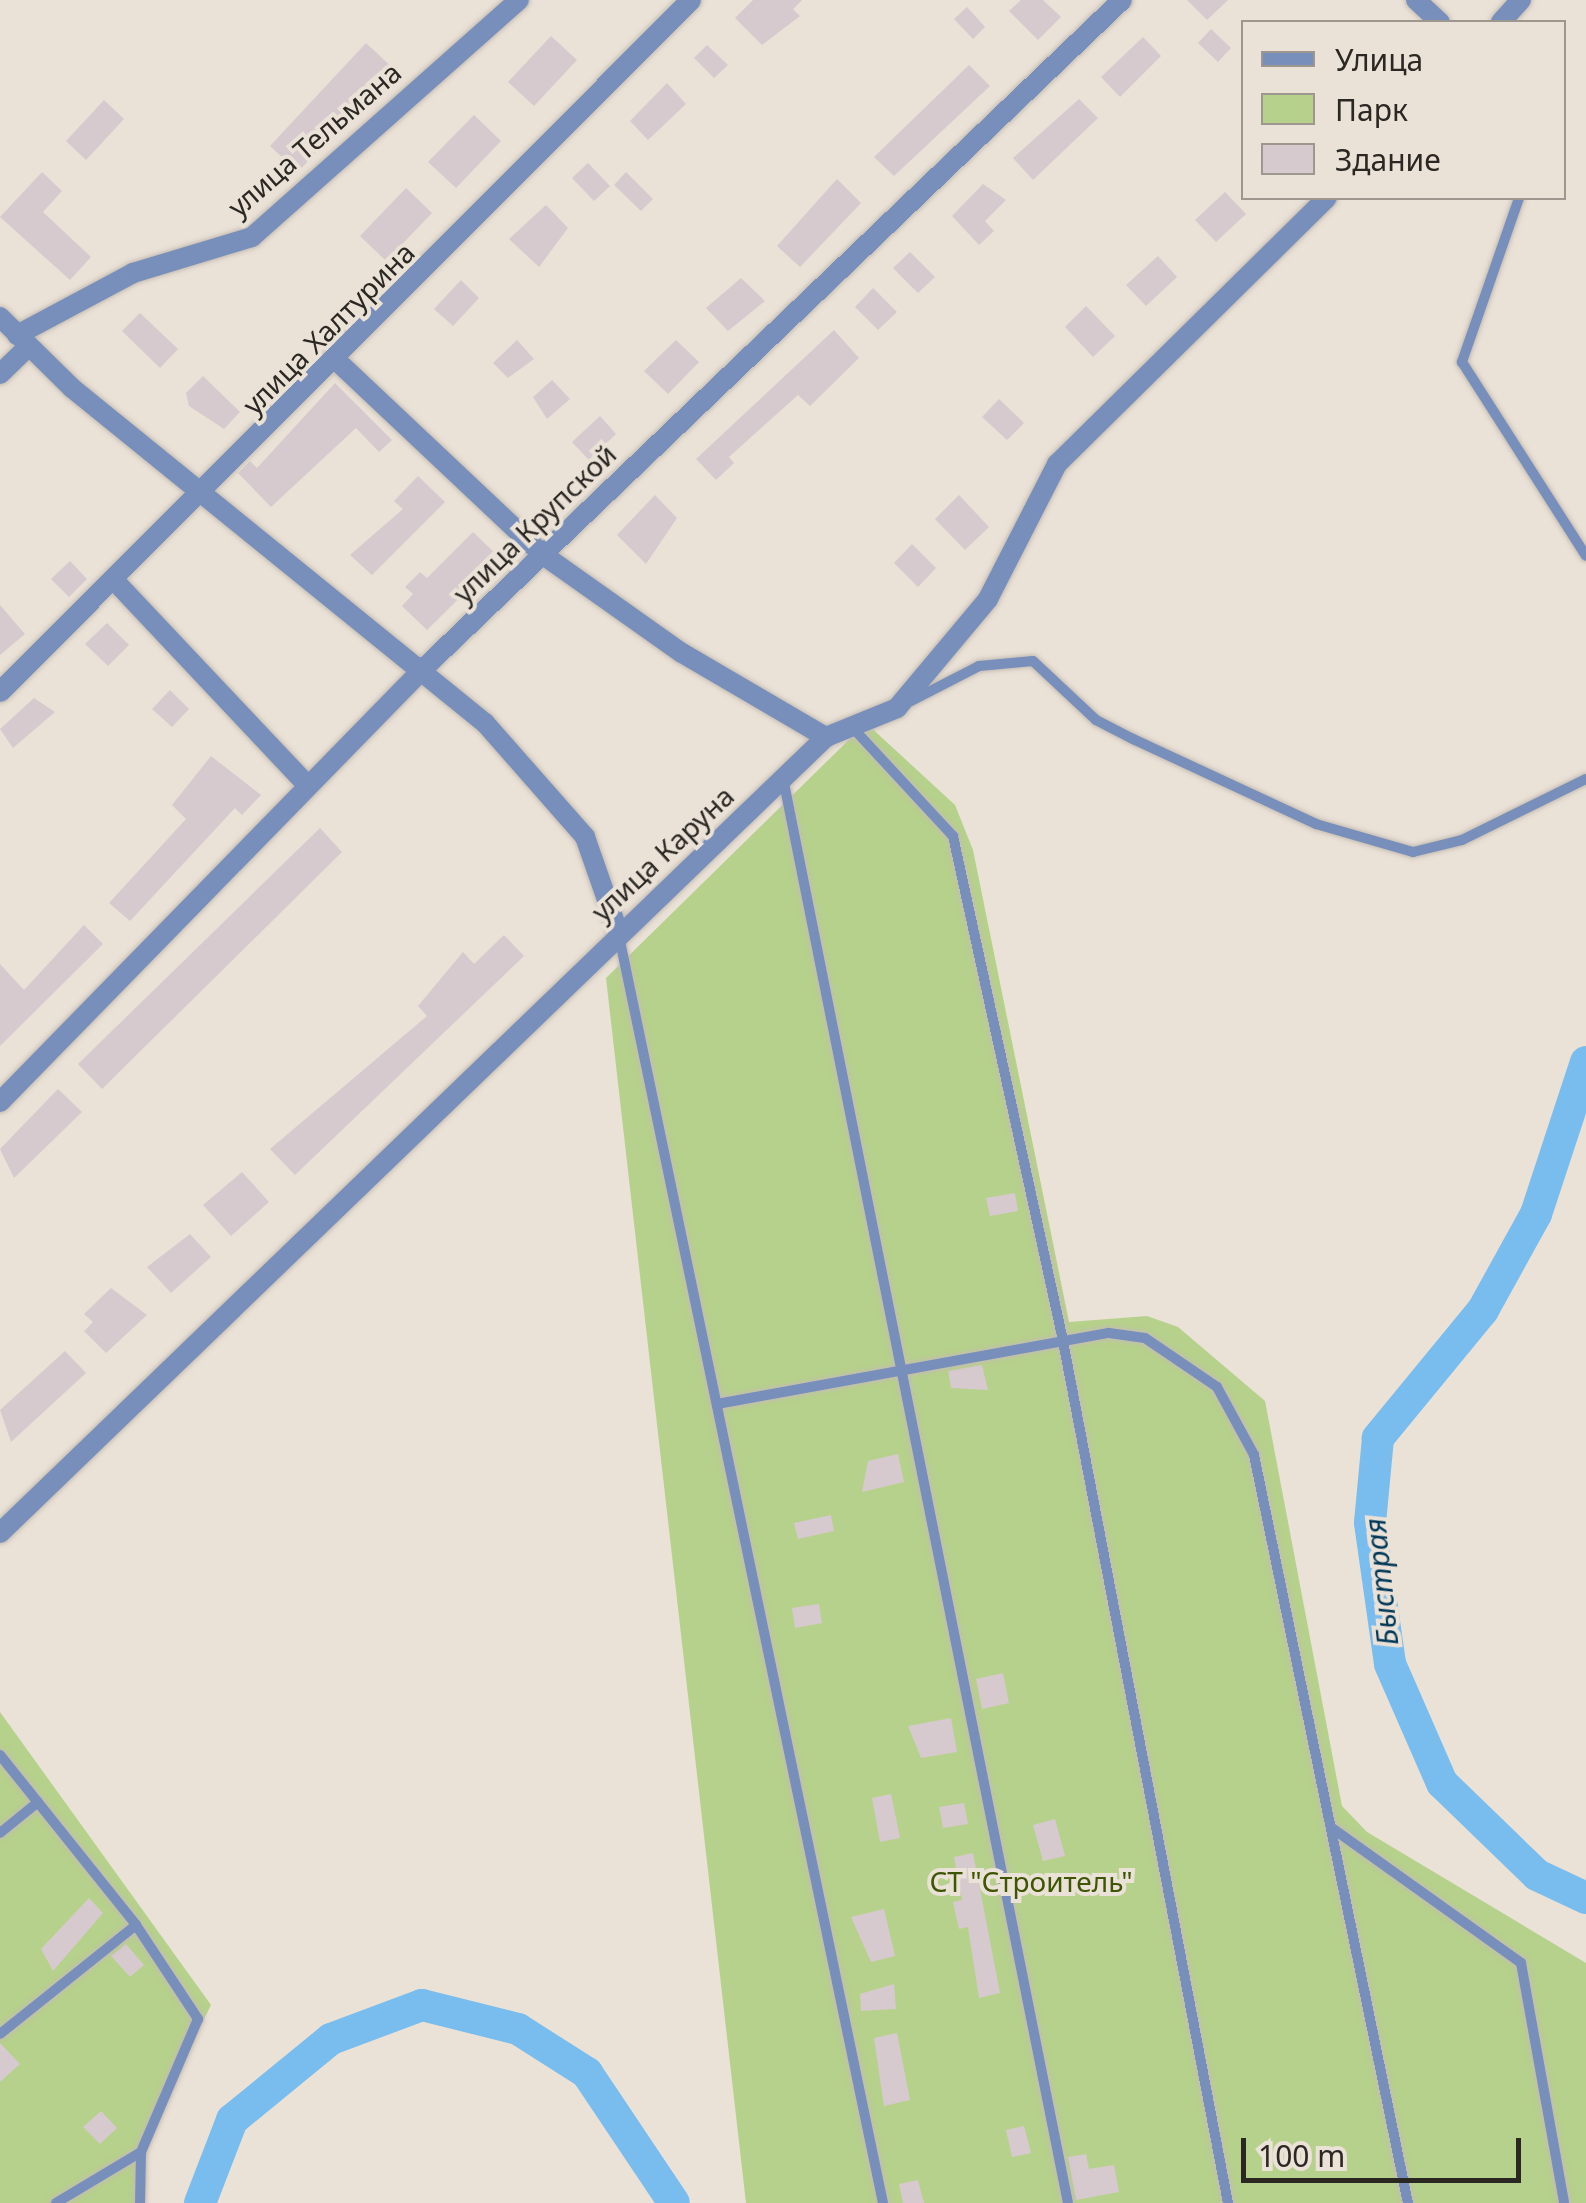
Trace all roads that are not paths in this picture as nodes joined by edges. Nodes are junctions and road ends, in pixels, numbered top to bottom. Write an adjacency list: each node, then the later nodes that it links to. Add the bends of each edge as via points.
1 (519, 0): 11 (street, улица Тельмана, via 252,237 133,272)
2 (692, 0): 12 (street, улица Халтурина)
3 (1122, 0): 15 (street, улица Крупской)
4 (1416, 0): 6 (street)
5 (1522, 0): 7 (street)
6 (1438, 20)
7 (1503, 20)
8 (1324, 200): 20 (street, улица Каруна, via 1056,464 988,599)
9 (1518, 200): 16 (lane, via 1462,362)
10 (0, 317): 11 (street)
11 (22, 341): 13 (street, улица Тельмана); 14 (street)
12 (336, 360): 14 (street, улица Халтурина); 15 (street)
13 (0, 374)
14 (203, 490): 17 (street, улица Халтурина); 18 (street)
15 (542, 554): 18 (street, улица Крупской); 22 (street, via 682,654)
16 (1586, 556)
17 (113, 579): 19 (street, улица Халтурина); 25 (street)
18 (424, 668): 25 (street, улица Крупской); 26 (street, via 558,798 585,836)
19 (0, 692)
20 (897, 708): 21 (street, улица Каруна); 24 (lane, via 979,666 1033,661 1096,720 1133,739 1316,824 1413,852 1462,840)
21 (852, 727): 22 (street, улица Каруна); 28 (lane, via 953,836)
22 (826, 737): 23 (street, улица Каруна)
23 (783, 778): 26 (street, улица Каруна); 29 (lane)
24 (1586, 779)
25 (308, 786): 27 (street, улица Крупской)
26 (618, 931): 30 (lane); 31 (street, улица Каруна)
27 (0, 1102)
28 (1062, 1336): 29 (lane); 34 (lane, via 1145,1338 1217,1388 1254,1456); 43 (lane)
29 (906, 1367): 30 (lane); 42 (lane)
30 (716, 1404): 41 (lane)
31 (0, 1533)
32 (0, 1755): 33 (lane)
33 (38, 1802): 35 (lane); 36 (lane)
34 (1332, 1828): 44 (lane); 45 (lane, via 1521,1963)
35 (0, 1834)
36 (136, 1925): 37 (lane); 38 (lane, via 198,2020)
37 (0, 2034)
38 (141, 2152): 39 (lane); 40 (lane)
39 (56, 2203)
40 (140, 2203)
41 (883, 2203)
42 (1068, 2203)
43 (1228, 2203)
44 (1408, 2203)
45 (1564, 2203)

